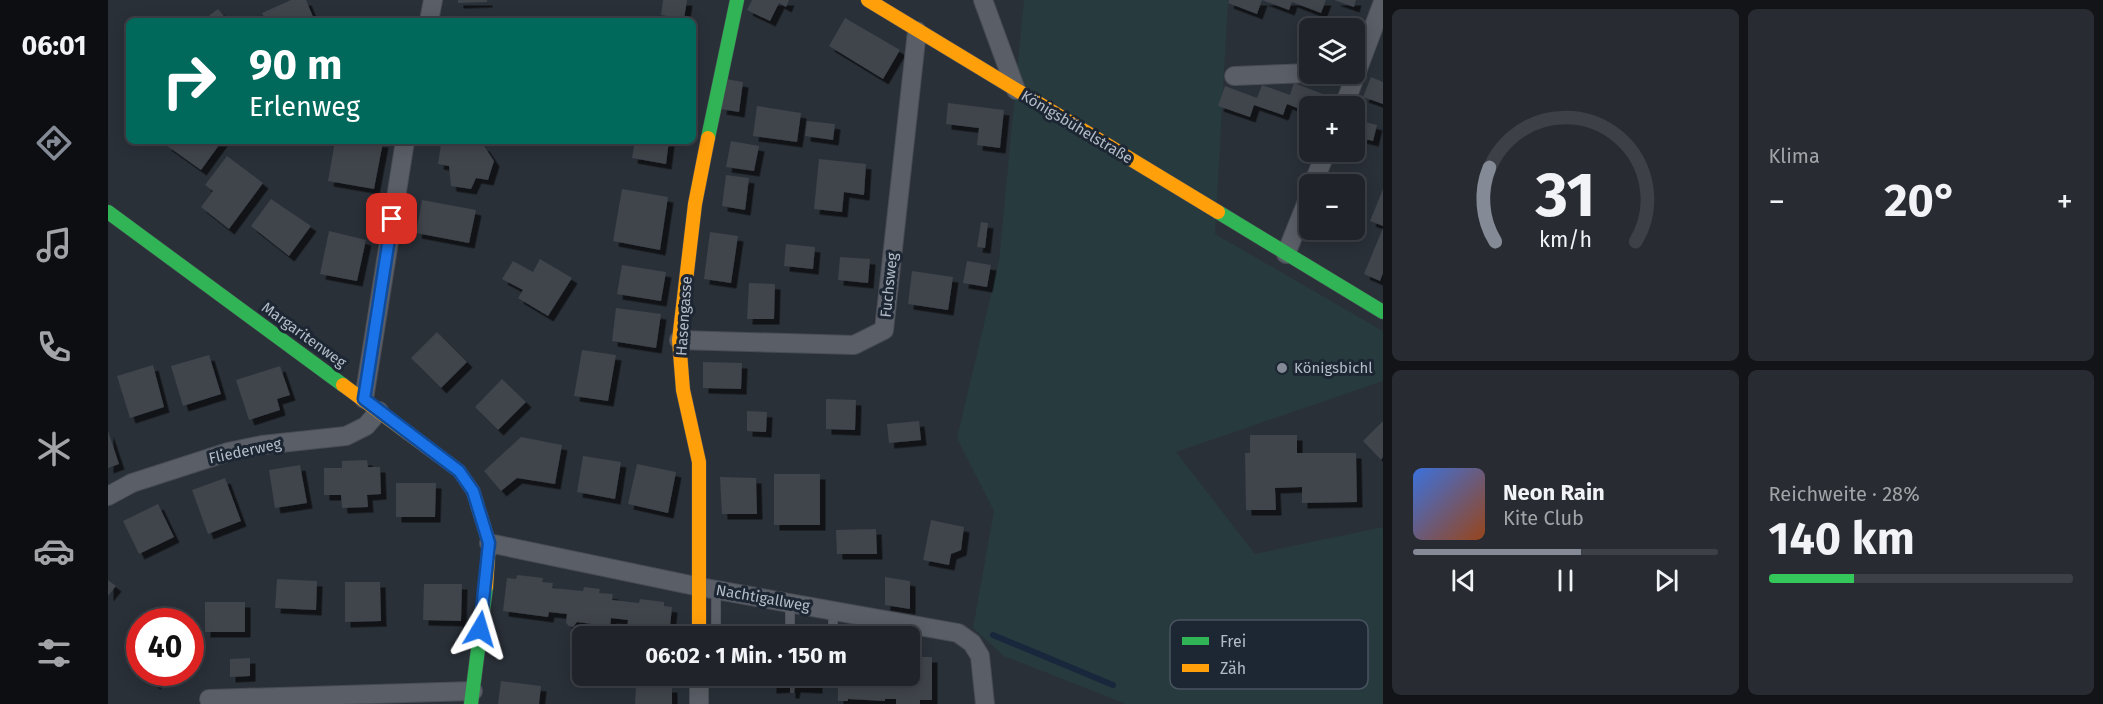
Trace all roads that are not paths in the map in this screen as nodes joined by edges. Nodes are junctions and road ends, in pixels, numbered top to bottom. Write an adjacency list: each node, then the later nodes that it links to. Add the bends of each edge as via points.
1 (433, 0): 6 (street)
2 (737, 0): 19 (street, Hasengasse, via 694,204)
3 (868, 0): 7 (street, Königsbühelstraße)
4 (982, 0): 11 (street)
5 (1383, 2): 8 (street)
6 (430, 18)
7 (917, 32): 11 (street, Königsbühelstraße); 19 (street, Fuchsweg, via 884,330 854,345)
8 (1365, 48)
9 (1299, 73): 10 (street)
10 (1234, 76)
11 (1016, 90): 17 (street, Königsbühelstraße)
12 (405, 144): 20 (street)
13 (108, 212): 15 (street, Margaritenweg)
14 (1299, 222): 17 (street)
15 (125, 226): 16 (street); 20 (street, Margaritenweg)
16 (108, 232)
17 (1286, 254): 18 (street, Königsbühelstraße)
18 (1383, 312)
19 (679, 340): 24 (street, Hasengasse, via 683,390 699,462)
20 (364, 399): 21 (street, Margaritenweg)
21 (379, 411): 22 (street, Fliederweg, via 366,426 346,436 228,452 132,483); 23 (street, Margaritenweg, via 459,471 473,491)
22 (108, 496)
23 (489, 543): 24 (street, Nachtigallweg); 32 (street, Margaritenweg)
24 (708, 588): 25 (street, Nachtigallweg); 27 (street, Hasengasse); 28 (lane)
25 (790, 602): 26 (street, Nachtigallweg); 29 (lane)
26 (832, 609): 30 (lane); 35 (street, Nachtigallweg, via 958,633 972,643 980,656)
27 (701, 626)
28 (715, 626)
29 (790, 626)
30 (833, 626)
31 (699, 686): 34 (street)
32 (472, 698): 33 (street)
33 (209, 699)
34 (699, 704)
35 (985, 704)

